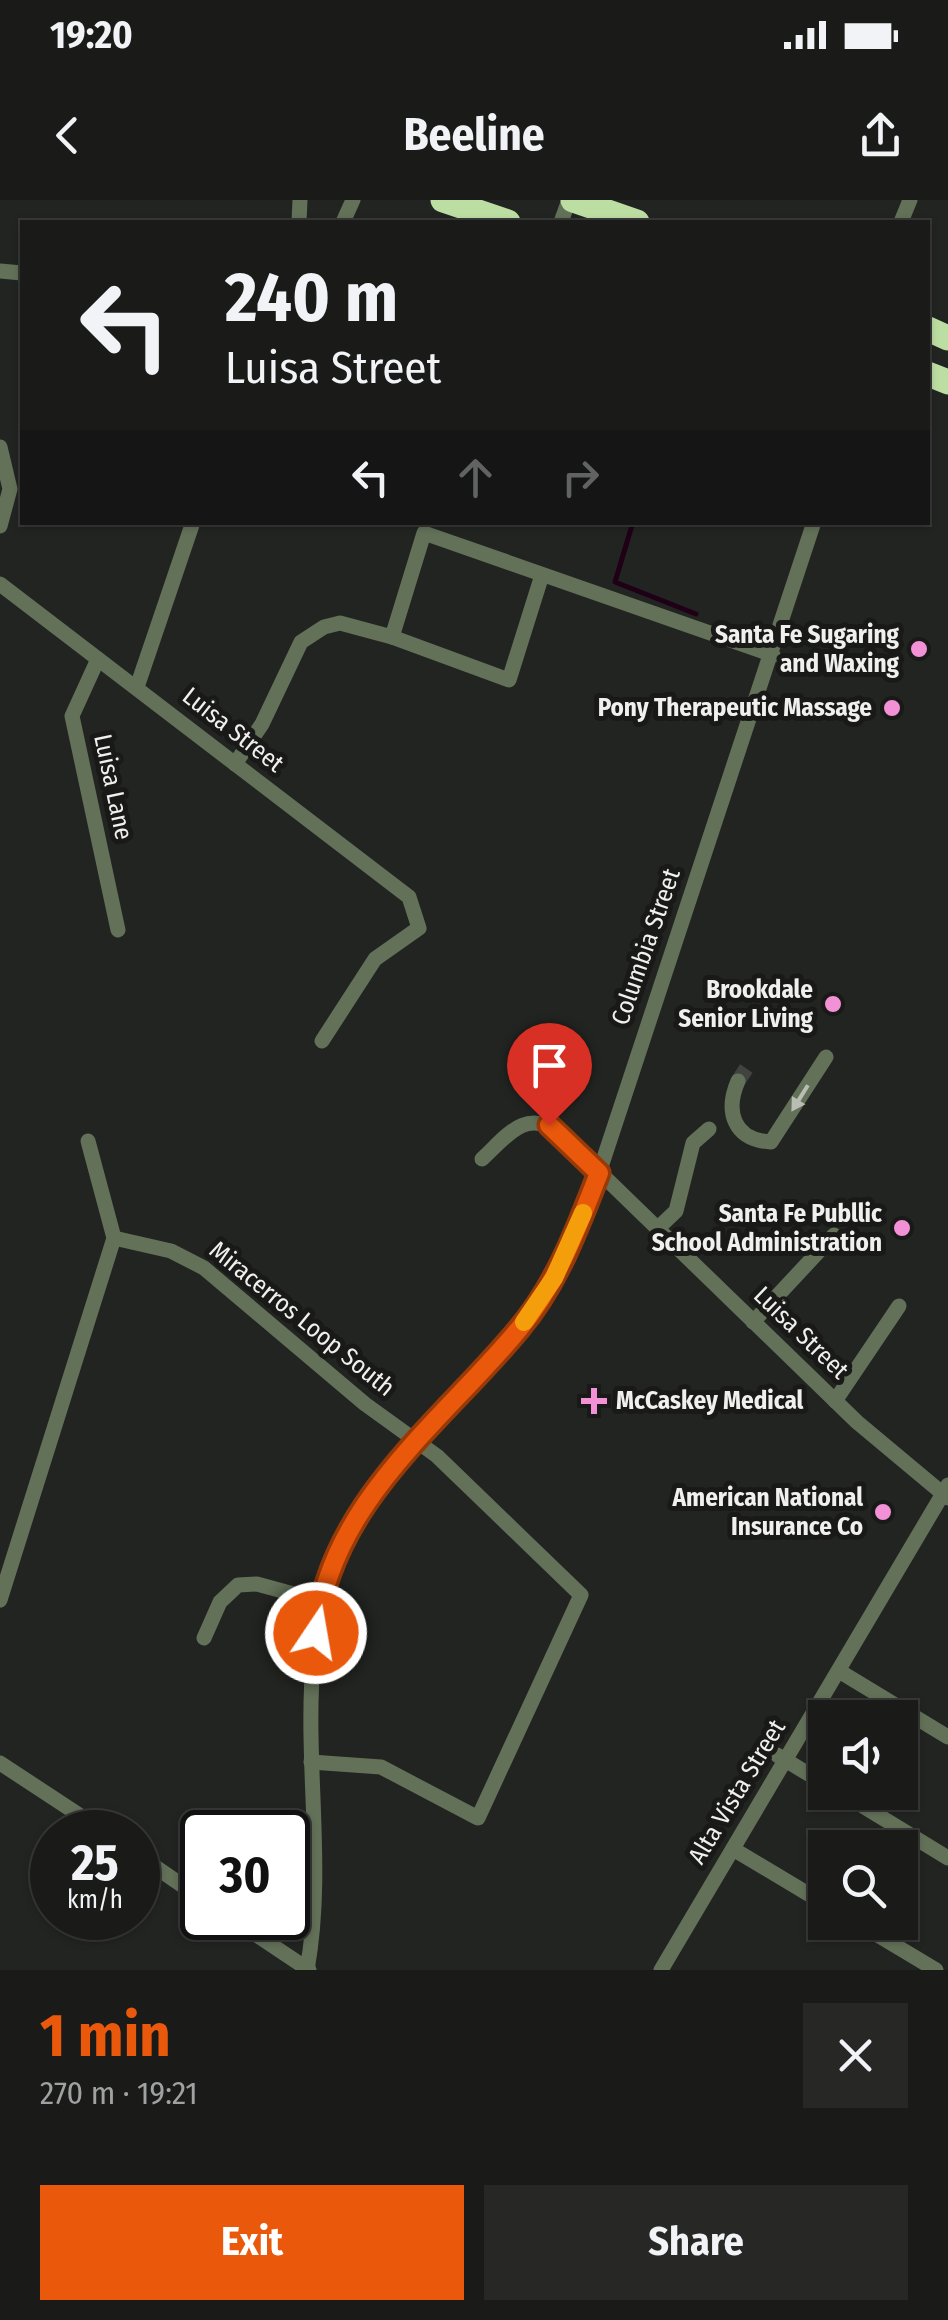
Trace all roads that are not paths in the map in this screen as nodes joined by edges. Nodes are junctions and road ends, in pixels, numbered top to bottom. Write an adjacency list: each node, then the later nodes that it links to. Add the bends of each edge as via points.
1 (443, 200): 3 (highway)
2 (571, 200): 4 (highway)
3 (502, 220)
4 (631, 220)
5 (0, 447): 8 (street, via 10,489)
6 (193, 525): 14 (street)
7 (813, 525): 12 (street, Columbia Street)
8 (0, 526)
9 (542, 575): 11 (street, via 424,534); 11 (street, via 509,680); 12 (street)
10 (0, 584): 13 (street, Luisa Street)
11 (392, 637): 15 (street, via 340,624 302,642)
12 (773, 655): 23 (street, Columbia Street)
13 (98, 659): 14 (street, Luisa Street); 16 (street, Luisa Lane, via 72,716)
14 (136, 688): 15 (street, Luisa Street)
15 (235, 764): 17 (street, Luisa Street, via 410,896 419,928 375,959)
16 (118, 930)
17 (322, 1040)
18 (826, 1057): 19 (street, one-way to 19, via 774,1139 764,1142 734,1121 728,1103)
19 (738, 1080)
20 (709, 1129): 24 (street, via 693,1142 676,1211)
21 (88, 1141): 26 (street)
22 (482, 1159): 23 (street, Luisa Street, via 522,1122 534,1121 558,1132)
23 (599, 1173): 24 (street, Luisa Street); 30 (street, Columbia Street, via 554,1278 522,1326)
24 (656, 1229): 28 (street, Luisa Street)
25 (834, 1235): 28 (street)
26 (114, 1238): 30 (street, Miracerros Loop South, via 171,1250 204,1268); 32 (street)
27 (899, 1306): 29 (street)
28 (753, 1322): 29 (street, Luisa Street)
29 (835, 1401): 31 (street, Luisa Street)
30 (414, 1440): 33 (street, Columbia Street, via 370,1495); 38 (street, Miracerros Loop South, via 573,1584 581,1595 578,1607 478,1818 381,1767)
31 (946, 1493): 35 (street, Alta Vista Street)
32 (0, 1600)
33 (319, 1601): 34 (street, via 238,1585 220,1602); 38 (street, Columbia Street, via 309,1698)
34 (204, 1638)
35 (839, 1671): 36 (street); 37 (street, Alta Vista Street)
36 (948, 1737)
37 (781, 1758): 40 (street); 43 (street, Alta Vista Street)
38 (311, 1762): 48 (street, Columbia Street, via 314,1920)
39 (0, 1763): 41 (street)
40 (808, 1774)
41 (71, 1810)
42 (869, 1810): 44 (street)
43 (733, 1849): 45 (street); 49 (street, Alta Vista Street)
44 (948, 1858)
45 (808, 1894)
46 (264, 1940): 48 (street)
47 (886, 1940): 50 (street)
48 (308, 1970)
49 (660, 1970)
50 (936, 1970)

